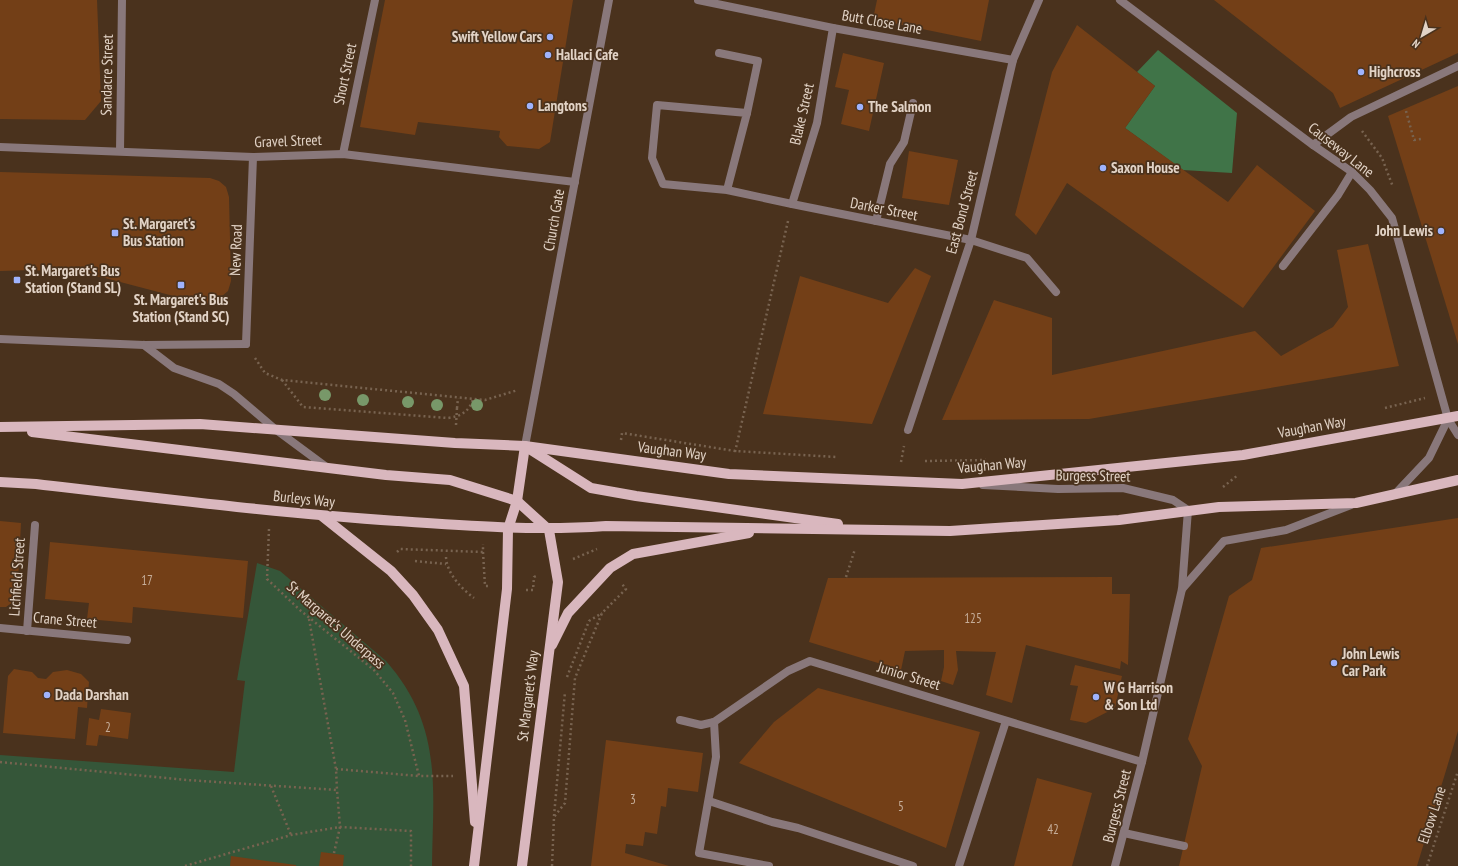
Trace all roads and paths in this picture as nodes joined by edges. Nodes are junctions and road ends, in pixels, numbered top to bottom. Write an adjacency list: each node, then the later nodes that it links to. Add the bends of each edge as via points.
1 (122, 0): 17 (street, Sandacre Street)
2 (375, 0): 18 (street, Short Street)
3 (609, 0): 21 (street, Church Gate)
4 (698, 0): 7 (street, Butt Close Lane)
5 (1039, 0): 9 (street, East Bond Street)
6 (1120, 0): 15 (street, Causeway Lane)
7 (833, 28): 9 (street, Butt Close Lane); 23 (street, Blake Street, via 817,123)
8 (719, 53): 13 (street, via 758,61)
9 (1013, 60): 25 (street, East Bond Street)
10 (1458, 66): 15 (street, via 1351,116)
11 (913, 103): 24 (street, via 904,142 890,164)
12 (1406, 109): 14 (path, via 1414,140)
13 (746, 113): 22 (street); 22 (street, Darker Street, via 658,105 652,158 664,184)
14 (1421, 139)
15 (1312, 145): 20 (street, Causeway Lane)
16 (0, 147): 17 (street, Gravel Street)
17 (120, 151): 19 (street, Gravel Street)
18 (343, 154): 19 (street, Gravel Street); 21 (street, Gravel Street)
19 (253, 157): 29 (street, New Road)
20 (1352, 172): 26 (street, via 1338,195); 36 (street, Causeway Lane, via 1392,218)
21 (575, 182): 32 (street, Church Gate)
22 (727, 190): 23 (street, Darker Street)
23 (792, 204): 24 (street, Darker Street); 44 (path)
24 (876, 221): 25 (street, Darker Street)
25 (970, 240): 27 (street, Darker Street, via 1027,258); 40 (street, East Bond Street)
26 (1283, 266)
27 (1056, 292)
28 (0, 339): 30 (street)
29 (246, 344): 30 (street); 31 (path, via 265,373)
30 (144, 345): 39 (street, via 174,368 219,384 231,391)
31 (282, 380): 33 (path); 34 (path, via 303,407 448,418 464,413 470,408)
32 (538, 384): 34 (path, via 485,400); 42 (street, Church Gate)
33 (458, 398): 34 (path); 37 (path, bridge)
34 (473, 399)
35 (1458, 416): 36 (main road, Vaughan Way)
36 (1448, 419): 41 (street, Causeway Lane); 47 (main road, Vaughan Way, via 1243,455); 48 (street, via 1429,458)
37 (456, 426)
38 (0, 427): 39 (main road, via 200,424); 43 (main road)
39 (275, 429): 42 (main road); 43 (street)
40 (908, 430)
41 (1458, 435)
42 (526, 446): 44 (main road, Vaughan Way); 49 (main road); 58 (main road, via 591,488)
43 (325, 466): 49 (main road, via 386,475 450,480)
44 (729, 474): 47 (main road, Vaughan Way)
45 (1458, 480): 48 (main road)
46 (0, 482): 51 (main road, Burleys Way)
47 (962, 484): 52 (street, Burgess Street, via 1058,489 1122,488 1173,500)
48 (1395, 494): 50 (main road)
49 (517, 501): 55 (main road); 59 (main road)
50 (1356, 503): 52 (main road); 68 (street, Burgess Street, via 1286,530 1224,540)
51 (270, 510): 53 (main road, Burleys Way); 71 (path, St Margaret's Underpass, via 267,578)
52 (1188, 510): 58 (main road, via 1119,520 950,531); 68 (street, Burgess Street)
53 (322, 516): 55 (main road, Burleys Way); 84 (main road, via 390,571 413,595 438,630 464,686)
54 (35, 524): 73 (street, Lichfield Street)
55 (508, 529): 59 (main road, Burleys Way); 67 (main road)
56 (772, 529): 57 (main road); 59 (main road, Burleys Way, via 606,526); 75 (main road, via 633,554 610,568 568,612)
57 (860, 529): 58 (main road); 66 (path)
58 (881, 529)
59 (549, 530): 65 (main road, St Margaret's Way)
60 (596, 548): 65 (path)
61 (484, 552): 67 (path, via 485,586)
62 (446, 557): 64 (path)
63 (415, 561): 64 (path)
64 (446, 564): 69 (path, via 455,580)
65 (555, 566): 67 (path, via 534,577 533,590); 75 (main road, St Margaret's Way, via 558,582)
66 (846, 577)
67 (507, 588): 92 (main road)
68 (1182, 589): 80 (street, Burgess Street)
69 (474, 598)
70 (602, 613): 88 (path, via 590,621 567,677)
71 (309, 618): 81 (path); 83 (path, St Margaret's Underpass, via 374,670 393,693 405,720)
72 (0, 628): 73 (street, Crane Street)
73 (27, 631): 74 (street, Crane Street)
74 (127, 640)
75 (548, 653): 98 (main road, St Margaret's Way)
76 (680, 720): 78 (street, via 701,725)
77 (1006, 721): 78 (street, Junior Street, via 810,660 788,671); 80 (street, Junior Street); 101 (street)
78 (714, 722): 87 (street, via 716,757)
79 (0, 762): 85 (path)
80 (1142, 762): 90 (street, Burgess Street)
81 (336, 769): 83 (path); 86 (path)
82 (1458, 771): 103 (path, Elbow Lane)
83 (419, 776): 84 (path)
84 (471, 776): 92 (main road)
85 (271, 786): 86 (path); 91 (path)
86 (336, 790): 89 (path)
87 (708, 801): 99 (street, via 699,853); 100 (street)
88 (554, 817)
89 (340, 826): 91 (path); 94 (path); 96 (path, via 411,831)
90 (1124, 834): 93 (street); 102 (street, Burgess Street)
91 (291, 835): 95 (path)
92 (477, 844): 97 (main road)
93 (1184, 846)
94 (334, 853)
95 (185, 866)
96 (411, 866)
97 (474, 866)
98 (522, 866)
99 (769, 866)
100 (913, 866)
101 (959, 866)
102 (1115, 866)
103 (1427, 866)

